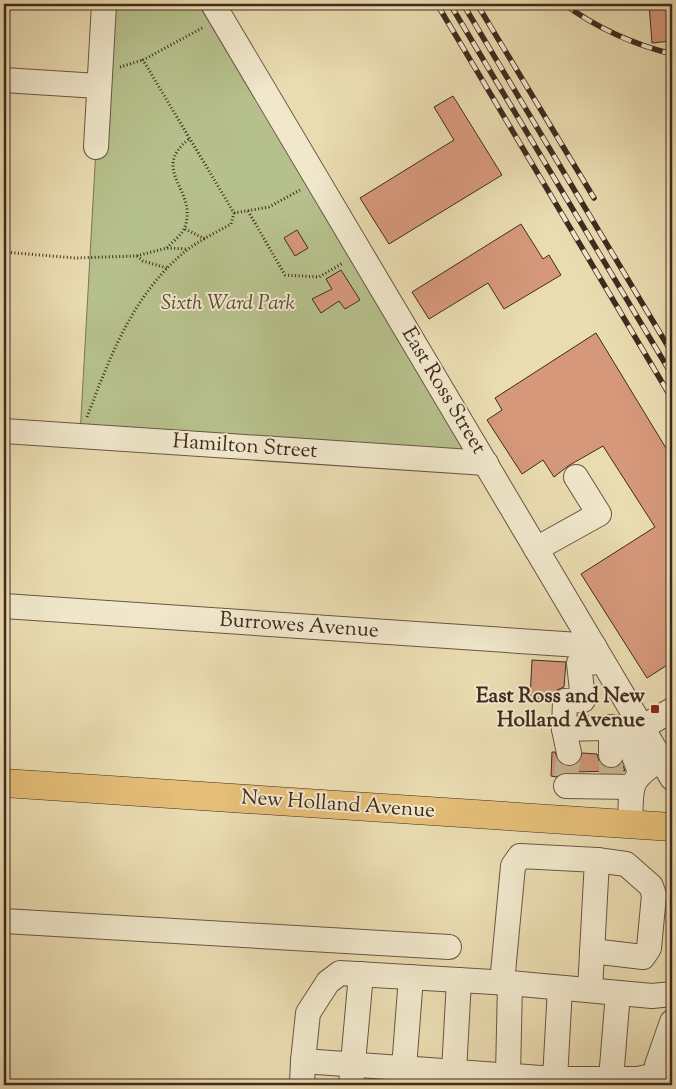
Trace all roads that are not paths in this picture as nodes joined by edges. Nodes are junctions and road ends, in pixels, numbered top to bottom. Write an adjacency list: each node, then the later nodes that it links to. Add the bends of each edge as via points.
1 (104, 4): 5 (street)
2 (217, 10): 7 (street, East Ross Street)
3 (4, 80): 4 (street)
4 (98, 86)
5 (96, 148)
6 (4, 431): 7 (street, Hamilton Street)
7 (486, 463): 9 (street, East Ross Street)
8 (576, 477): 9 (street, via 599,514)
9 (536, 548): 11 (street, East Ross Street)
10 (4, 606): 11 (street, Burrowes Avenue)
11 (599, 654): 13 (street, East Ross Street); 14 (street, via 579,663 583,700 566,701)
12 (672, 710): 13 (street)
13 (626, 727): 14 (street); 16 (street); 17 (street, East Ross Street); 18 (street)
14 (564, 729): 15 (street, via 557,738)
15 (563, 752)
16 (611, 755)
17 (669, 770): 18 (street)
18 (624, 781): 20 (street); 21 (street)
19 (4, 783): 20 (main road, New Holland Avenue)
20 (564, 791): 21 (main road, New Holland Avenue)
21 (630, 824): 22 (main road, New Holland Avenue)
22 (672, 827)
23 (597, 860): 26 (street); 26 (street, via 626,864 651,886 654,895 649,948 643,957); 30 (street, via 520,856 513,866)
24 (4, 921): 25 (street)
25 (448, 947)
26 (592, 952): 32 (street)
27 (361, 974): 28 (street); 37 (street, via 340,973 328,982 308,1013); 40 (street)
28 (411, 977): 29 (street); 38 (street)
29 (460, 980): 30 (street); 39 (street)
30 (506, 983): 31 (street); 41 (street)
31 (560, 988): 32 (street); 42 (street)
32 (590, 990): 33 (street)
33 (618, 993): 34 (street); 43 (street)
34 (672, 994)
35 (672, 1022): 36 (street)
36 (667, 1052): 44 (street)
37 (303, 1061): 40 (street); 45 (street)
38 (404, 1068): 39 (street); 40 (street)
39 (454, 1072): 41 (street)
40 (352, 1075)
41 (508, 1075): 42 (street)
42 (555, 1079): 43 (street)
43 (611, 1079): 44 (street)
44 (656, 1080)
45 (302, 1085)

